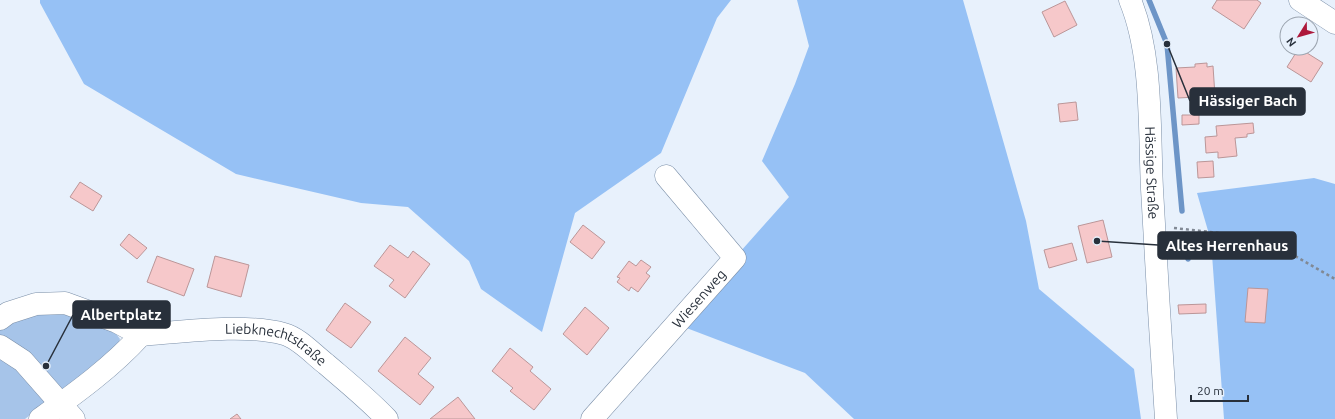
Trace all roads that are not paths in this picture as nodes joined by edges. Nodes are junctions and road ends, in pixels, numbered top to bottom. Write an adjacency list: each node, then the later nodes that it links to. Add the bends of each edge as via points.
1 (1130, 0): 12 (street, Hässige Straße, via 1146,57)
2 (1300, 0): 3 (street)
3 (1335, 23)
4 (666, 176): 11 (street, Wiesenweg, via 735,258)
5 (0, 319): 6 (street, via 36,304 65,303 117,322)
6 (141, 335): 8 (street, via 99,375); 10 (street, Liebknechtstraße, via 257,329 285,334 304,346)
7 (0, 346): 8 (street, via 23,360)
8 (68, 411): 9 (street)
9 (40, 419)
10 (387, 419)
11 (592, 419)
12 (1166, 419)

